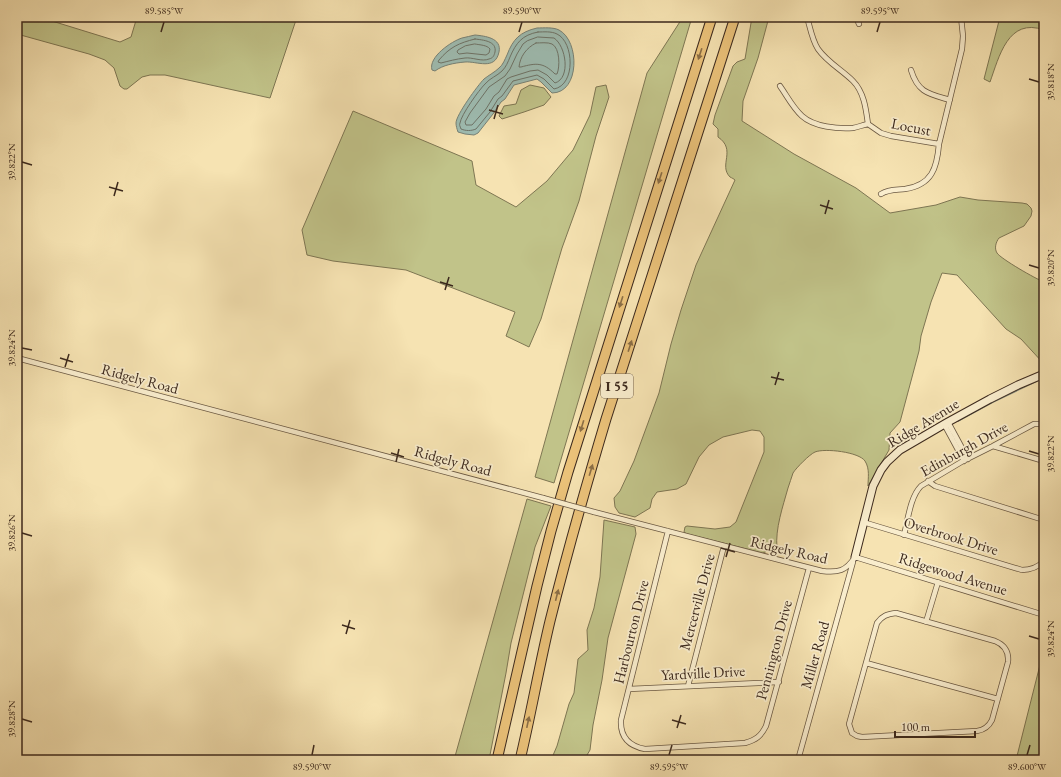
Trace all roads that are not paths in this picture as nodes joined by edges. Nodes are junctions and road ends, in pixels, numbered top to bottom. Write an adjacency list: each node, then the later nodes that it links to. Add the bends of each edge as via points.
1 (712, 17): 39 (highway, I 55, one-way to 39, via 568,472 537,586)
2 (735, 17): 38 (highway, I 55, one-way to 2, via 572,534 606,419)
3 (807, 17): 10 (street, via 818,49 853,81 862,95)
4 (856, 17): 6 (street)
5 (960, 17): 9 (street, via 962,49)
6 (859, 24)
7 (911, 70): 9 (street, via 923,91)
8 (780, 86): 10 (street, via 803,117 811,122 832,127 854,128)
9 (950, 100): 11 (street)
10 (868, 124): 11 (street, Locust, via 891,136)
11 (939, 144): 12 (street, via 937,160 927,180 914,187 886,190)
12 (881, 194)
13 (17, 358): 23 (street, Ridgely Road, bridge)
14 (1044, 374): 15 (street, Ridge Avenue, via 1018,384)
15 (946, 423): 18 (street); 22 (street, Ridge Avenue, via 900,450 887,462 876,478)
16 (1044, 424): 17 (street, Edinburgh Drive, via 1034,424)
17 (993, 446): 18 (street, Edinburgh Drive); 19 (street)
18 (966, 460): 20 (street, Edinburgh Drive)
19 (1044, 461)
20 (928, 481): 21 (street, via 935,486); 24 (street, Edinburgh Drive, via 917,490)
21 (1044, 520)
22 (863, 522): 24 (street, Overbrook Drive); 26 (street, Ridge Avenue)
23 (668, 531): 25 (street, Ridgely Road); 35 (street, Harbourton Drive)
24 (904, 535): 27 (street, Overbrook Drive, via 1017,569 1033,569)
25 (724, 546): 28 (street, Ridgely Road); 34 (street, Mercerville Drive)
26 (855, 557): 28 (street, Ridgely Road, via 846,568 838,571); 29 (street, Ridgewood Avenue); 42 (street, Miller Road)
27 (1044, 561)
28 (809, 568): 33 (street, Pennington Drive)
29 (938, 582): 30 (street, Ridgewood Avenue); 31 (street)
30 (1044, 615)
31 (926, 622): 32 (street, via 896,614 883,614 877,623); 36 (street, via 1003,645 1008,657)
32 (866, 662): 36 (street); 36 (street, via 849,724 850,734 857,736 981,731 992,720)
33 (779, 682): 34 (street, Yardville Drive); 37 (street, Pennington Drive, via 763,733 753,741 645,749 630,744)
34 (688, 686): 35 (street, Yardville Drive)
35 (629, 689): 37 (street, Harbourton Drive, via 621,725)
36 (998, 699)
37 (625, 738)
38 (523, 746): 40 (highway, I 55); 41 (highway)
39 (497, 760)
40 (520, 760)
41 (524, 760)
42 (798, 760)

